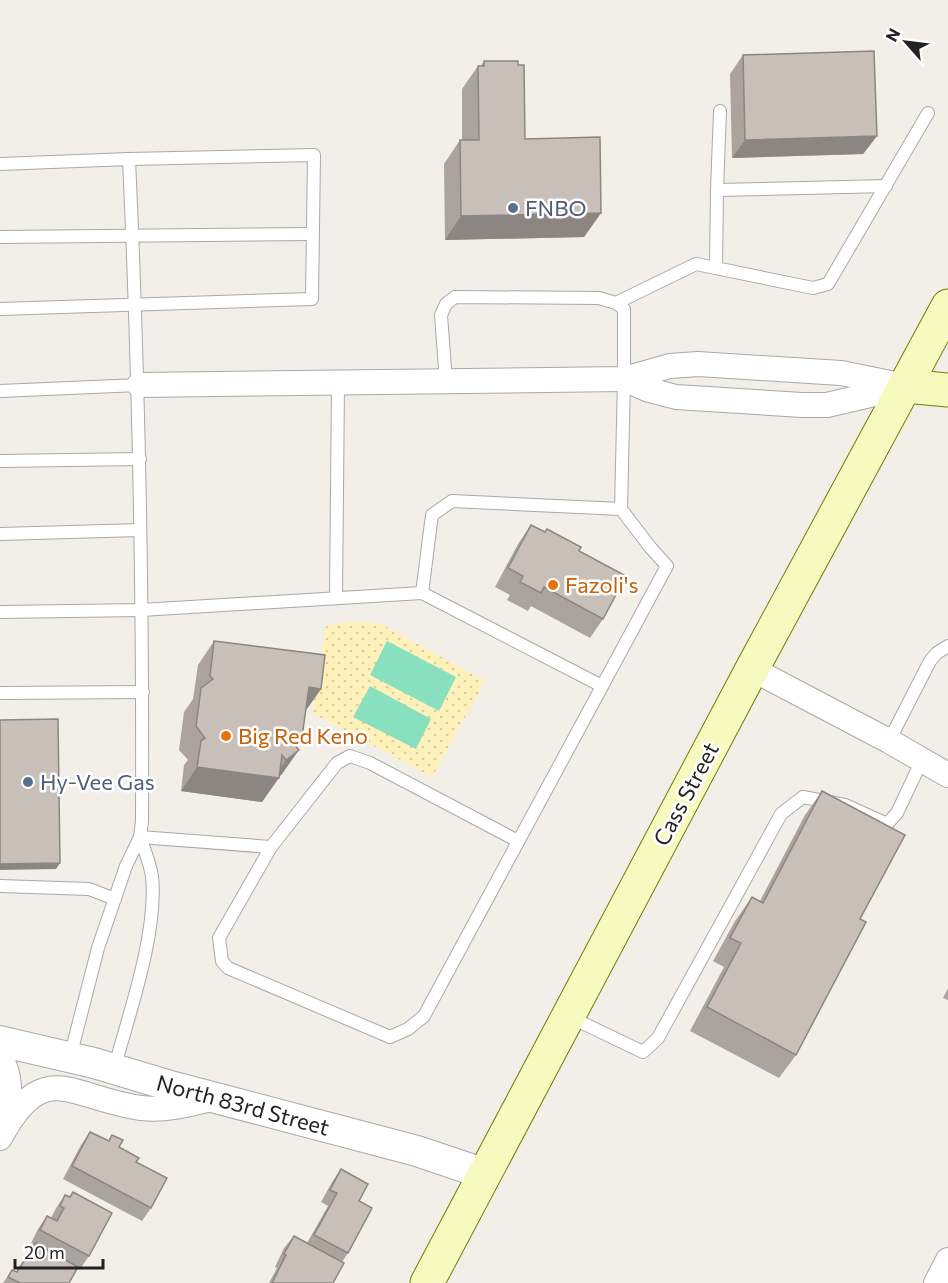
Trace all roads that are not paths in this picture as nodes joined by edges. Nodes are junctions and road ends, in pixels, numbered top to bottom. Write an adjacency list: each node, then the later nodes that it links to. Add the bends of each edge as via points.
1 (720, 111): 6 (lane)
2 (928, 113): 5 (lane)
3 (129, 159): 4 (lane); 7 (lane); 8 (lane, via 314,155)
4 (0, 164)
5 (886, 186): 6 (lane); 10 (lane, via 828,284 813,288)
6 (717, 189): 10 (lane)
7 (132, 234): 8 (lane); 9 (lane); 12 (lane)
8 (312, 234): 12 (lane, via 312,299)
9 (0, 237)
10 (716, 268): 11 (lane, via 696,264)
11 (616, 303): 15 (lane, via 624,309); 16 (lane, via 599,298 454,297 441,315)
12 (135, 305): 14 (lane); 18 (lane)
13 (948, 306): 19 (main road, Cass Street)
14 (0, 309)
15 (624, 380): 16 (street); 19 (street, via 670,366 698,364 841,373); 19 (street, via 676,397 802,405 827,405); 24 (lane)
16 (446, 382): 17 (street)
17 (338, 383): 18 (street); 28 (lane)
18 (139, 385): 21 (lane); 22 (lane)
19 (905, 386): 20 (main road); 32 (main road, Cass Street)
20 (948, 390)
21 (0, 391)
22 (140, 459): 23 (lane); 25 (lane)
23 (0, 461)
24 (621, 509): 27 (lane, via 452,501 432,515); 33 (lane, via 667,566)
25 (140, 530): 26 (lane); 29 (lane)
26 (0, 534)
27 (422, 593): 28 (lane); 33 (lane)
28 (336, 598): 29 (lane)
29 (141, 610): 30 (lane); 34 (lane)
30 (0, 612)
31 (948, 646): 36 (lane, via 930,661)
32 (752, 669): 36 (street); 44 (main road, Cass Street)
33 (602, 686): 40 (lane)
34 (142, 692): 35 (lane); 39 (lane)
35 (0, 693)
36 (889, 741): 37 (street)
37 (922, 760): 38 (street); 44 (lane, via 897,813 887,824 845,805 803,797 781,814 658,1038 644,1052)
38 (948, 775)
39 (140, 837): 41 (lane); 43 (lane); 48 (lane, via 152,874 153,903 144,956)
40 (518, 841): 41 (lane, via 350,756 337,763); 41 (lane, via 424,1016 390,1037 228,968 222,961 219,938)
41 (271, 847)
42 (0, 886): 43 (lane, via 89,889)
43 (115, 899): 47 (lane)
44 (569, 1016): 51 (main road, Cass Street)
45 (0, 1041): 47 (street, North 83rd Street)
46 (0, 1056): 50 (street, via 10,1086)
47 (70, 1057): 48 (street, North 83rd Street)
48 (114, 1069): 49 (street, North 83rd Street)
49 (214, 1098): 50 (street, via 183,1106 142,1108 60,1087 37,1092 21,1105); 51 (street, North 83rd Street, via 417,1151)
50 (3, 1132)
51 (485, 1174): 53 (main road, Cass Street)
52 (948, 1260): 54 (street)
53 (427, 1283)
54 (936, 1283)

